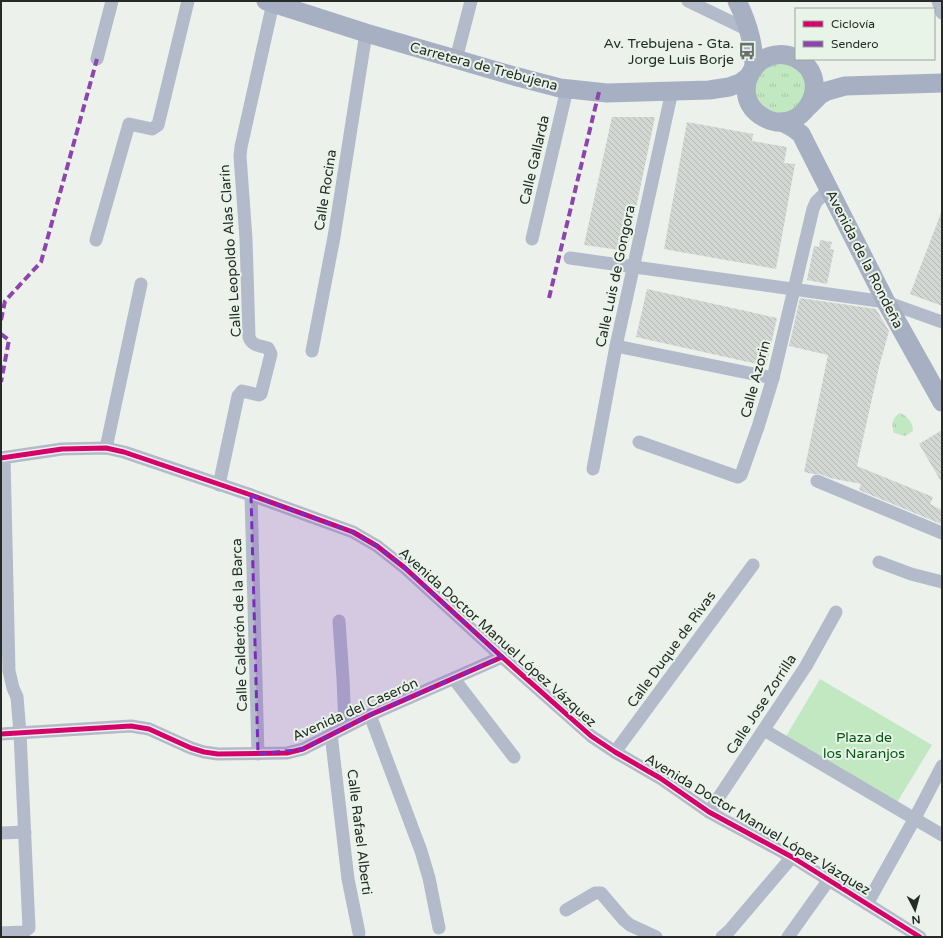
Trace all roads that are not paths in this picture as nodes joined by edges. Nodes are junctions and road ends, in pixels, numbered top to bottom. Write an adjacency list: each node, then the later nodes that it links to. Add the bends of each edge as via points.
1 (112, 1): 13 (street)
2 (188, 1): 28 (street, via 158,125 152,129 129,124)
3 (471, 1): 14 (street)
4 (688, 1): 9 (street)
5 (737, 1): 9 (street)
6 (938, 1): 8 (street)
7 (269, 2): 10 (street, Carretera de Trebujena); 44 (street, Calle Leopoldo Alas Clarín, via 240,156 249,337 253,344 268,348 271,354 261,394 242,392 238,396)
8 (942, 13)
9 (748, 30): 11 (street); 16 (street, via 754,53)
10 (366, 33): 14 (street, Carretera de Trebujena); 36 (street, Calle Rocina, via 334,237)
11 (776, 55): 12 (street); 16 (street, via 761,60)
12 (795, 58)
13 (97, 59)
14 (456, 59): 20 (street, Carretera de Trebujena)
15 (798, 60): 17 (street)
16 (751, 72): 21 (street, Carretera de Trebujena, via 740,83); 23 (street, via 747,93)
17 (811, 73): 19 (street, via 823,80); 24 (street, via 814,86)
18 (942, 83): 19 (street)
19 (845, 86): 24 (street, via 827,91)
20 (567, 89): 22 (street, Carretera de Trebujena, via 607,93); 27 (street, Calle Gallarda)
21 (709, 90): 22 (street, Carretera de Trebujena); 23 (street, Carretera de Trebujena, via 734,94)
22 (672, 91): 30 (street, Calle Luis de Gongora)
23 (749, 101): 25 (street, via 762,117)
24 (809, 106): 25 (street, via 792,120)
25 (782, 122): 26 (street, Avenida de la Rondeña, via 800,134)
26 (829, 189): 32 (street, Calle Azorin, via 816,202 813,209); 33 (street, Avenida de la Rondeña)
27 (532, 239)
28 (96, 240)
29 (570, 258): 30 (street)
30 (634, 267): 32 (street); 35 (street, Calle Luis de Gongora)
31 (141, 284): 40 (street)
32 (794, 289): 33 (street); 37 (street, Calle Azorin)
33 (886, 302): 34 (street); 38 (street, Avenida de la Rondeña)
34 (942, 322)
35 (616, 346): 37 (street); 42 (street, Calle Luis de Gongora)
36 (312, 351)
37 (773, 378): 39 (street, Calle Azorin, via 758,427 741,475 738,477)
38 (942, 402)
39 (639, 442)
40 (106, 448): 41 (street, Avenida Doctor Manuel López Vázquez, via 62,450); 44 (street, Avenida Doctor Manuel López Vázquez)
41 (2, 458): 57 (street, via 9,671 17,697)
42 (593, 469)
43 (817, 481): 46 (street)
44 (219, 485): 45 (street, Avenida Doctor Manuel López Vázquez)
45 (251, 495): 52 (street, Avenida Doctor Manuel López Vázquez, via 353,532 377,546 405,568); 61 (street, Calle Calderón de la Barca)
46 (942, 533)
47 (879, 562): 49 (street)
48 (753, 565): 60 (street, Calle Duque de Rivas)
49 (942, 582)
50 (836, 612): 56 (street, Calle Jose Zorrilla, via 806,666)
51 (339, 621): 55 (street)
52 (502, 657): 53 (street, Avenida del Caserón); 60 (street, Avenida Doctor Manuel López Vázquez, via 591,736)
53 (454, 679): 54 (street, Avenida del Caserón); 62 (street)
54 (370, 715): 55 (street, Avenida del Caserón); 73 (street, via 429,878)
55 (345, 727): 59 (street, Avenida del Caserón)
56 (764, 730): 64 (street, Calle Jose Zorrilla); 65 (street)
57 (20, 733): 58 (street, Avenida del Caserón); 61 (street, Avenida del Caserón, via 131,726 149,729 204,752); 66 (street)
58 (1, 734)
59 (331, 734): 61 (street, Avenida del Caserón, via 287,753); 75 (street, Calle Rafael Alberti, via 348,879)
60 (615, 752): 64 (street, Avenida Doctor Manuel López Vázquez, via 660,778)
61 (258, 754)
62 (514, 757)
63 (942, 766): 65 (street)
64 (709, 812): 69 (street, Avenida Doctor Manuel López Vázquez)
65 (915, 818): 68 (street); 71 (street)
66 (25, 832): 67 (street); 74 (street, via 29,928 24,932)
67 (1, 833)
68 (942, 835)
69 (792, 857): 70 (street, Avenida Doctor Manuel López Vázquez); 77 (street)
70 (828, 881): 71 (street, Avenida Doctor Manuel López Vázquez); 78 (street)
71 (867, 904): 79 (street, Avenida Doctor Manuel López Vázquez)
72 (566, 910): 76 (street, via 595,893 601,893 630,925)
73 (439, 928)
74 (1, 933)
75 (359, 933)
76 (656, 937)
77 (722, 937)
78 (788, 937)
79 (920, 937)

